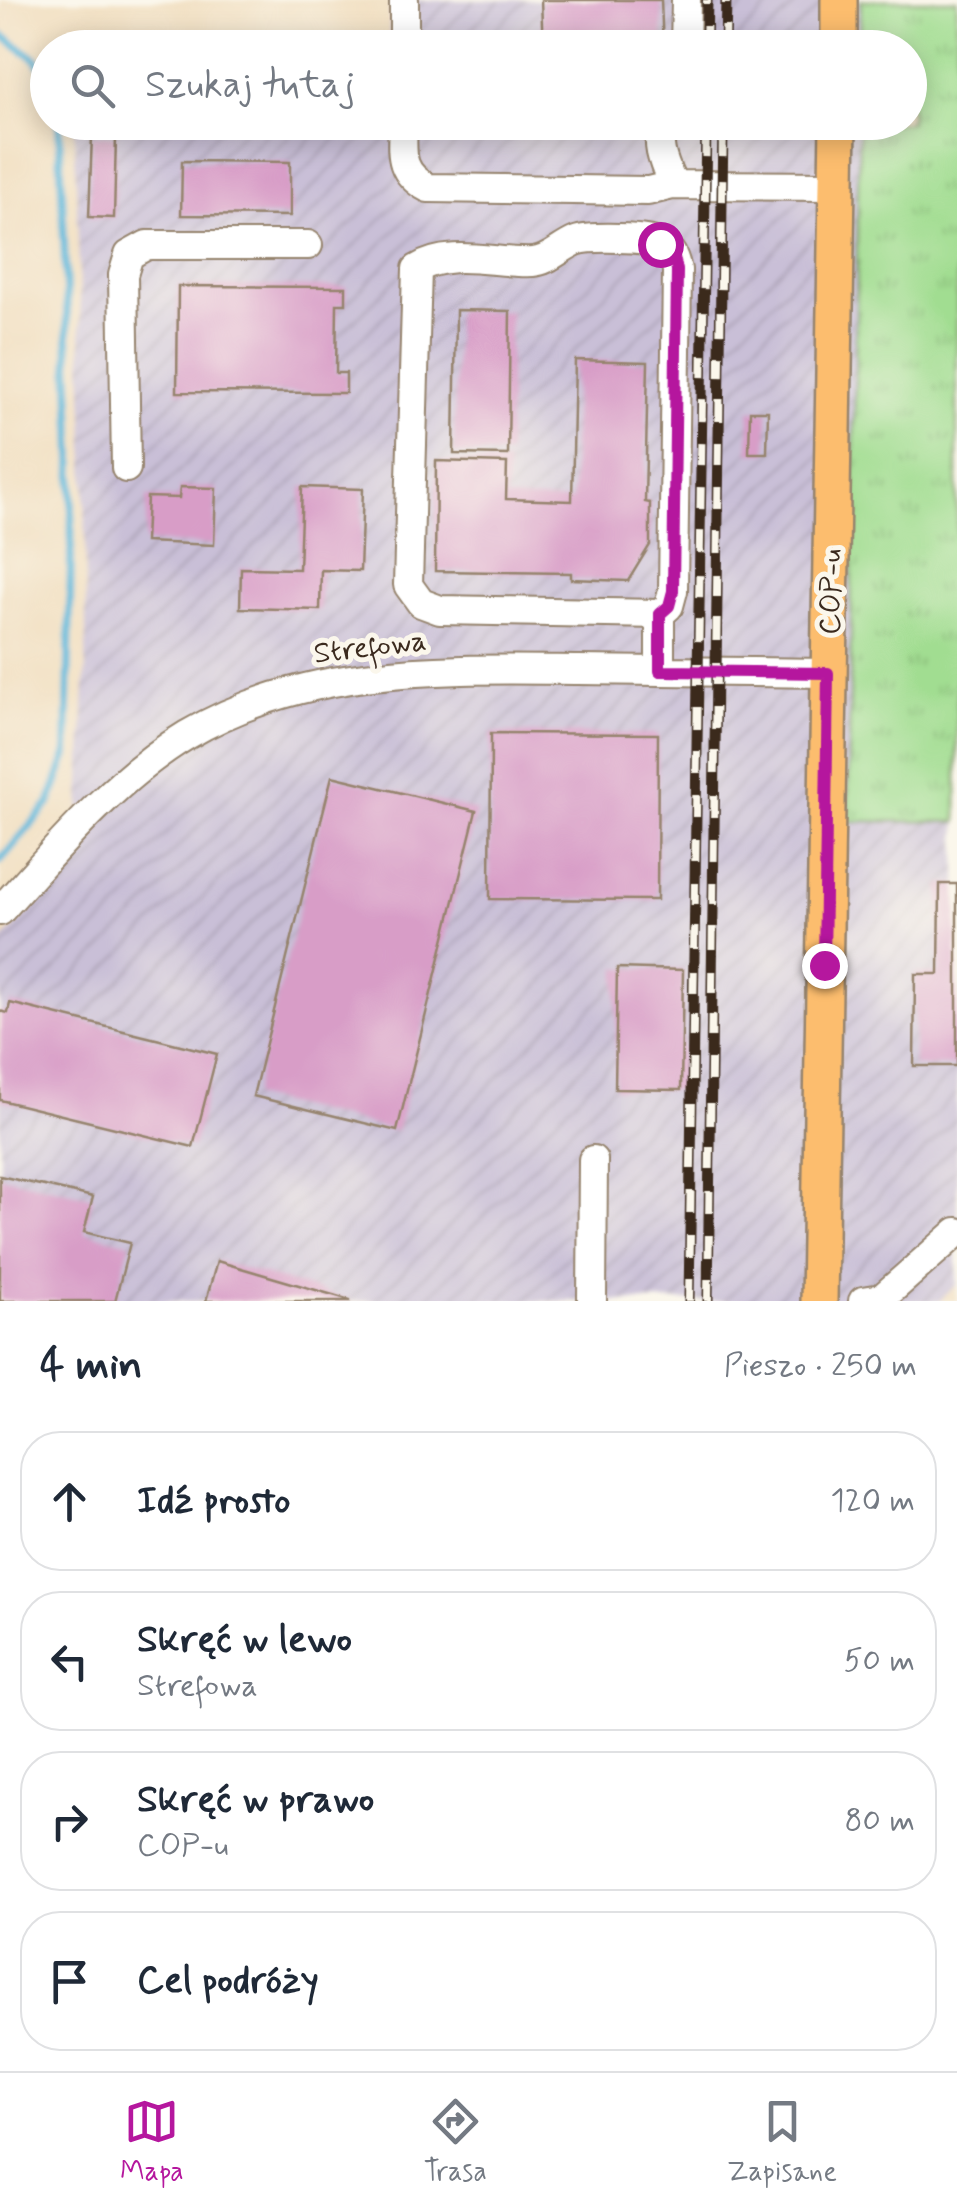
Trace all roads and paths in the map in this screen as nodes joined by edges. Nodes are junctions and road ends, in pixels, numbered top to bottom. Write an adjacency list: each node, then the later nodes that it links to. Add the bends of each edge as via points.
1 (404, 0): 4 (street)
2 (686, 0): 5 (street)
3 (840, 0): 6 (main road)
4 (404, 30)
5 (685, 30)
6 (839, 30)
7 (402, 140): 10 (street, via 411,178 428,188 648,191)
8 (660, 140): 10 (street)
9 (838, 140): 11 (main road, COP-u)
10 (673, 185): 11 (street)
11 (837, 186): 16 (main road, COP-u)
12 (308, 245): 13 (street, via 147,246 129,255 123,275)
13 (126, 468)
14 (660, 614): 14 (street, via 673,591 673,253 645,240 578,240 538,262 448,259 417,269 408,585 421,603 440,610); 15 (street)
15 (660, 671): 16 (street, Strefowa); 17 (street, Strefowa, via 426,669 346,678 242,708 140,768)
16 (828, 673): 21 (main road, COP-u)
17 (0, 912)
18 (593, 1160): 20 (street)
19 (957, 1232): 22 (street, via 882,1298)
20 (592, 1301)
21 (819, 1301)
22 (863, 1301)

